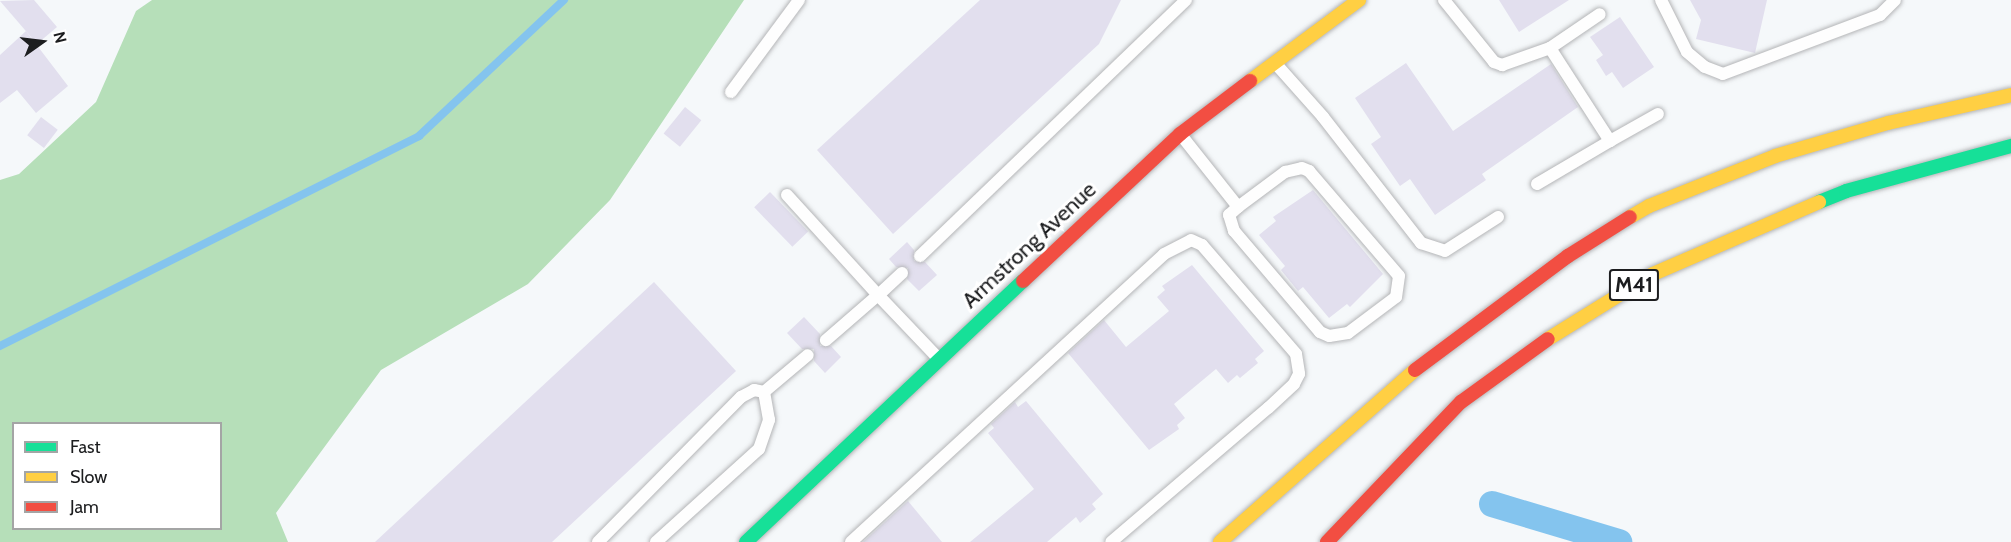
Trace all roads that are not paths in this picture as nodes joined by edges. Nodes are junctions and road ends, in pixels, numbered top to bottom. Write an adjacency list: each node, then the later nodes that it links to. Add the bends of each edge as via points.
1 (799, 0): 11 (lane)
2 (1186, 0): 24 (lane)
3 (1359, 0): 9 (main road, Armstrong Avenue)
4 (1444, 0): 8 (lane, via 1494,62 1513,64)
5 (1661, 0): 6 (lane, via 1687,52 1705,67 1723,74 1880,15)
6 (1895, 0)
7 (1600, 14): 8 (lane)
8 (1550, 48): 16 (lane)
9 (1273, 61): 15 (main road, Armstrong Avenue); 23 (lane, via 1323,117 1421,243 1445,251)
10 (2011, 88): 14 (main road)
11 (731, 92)
12 (2011, 96): 14 (main road, M41)
13 (1658, 114): 16 (lane)
14 (1888, 123): 36 (main road, M41, via 1775,156 1649,206 1568,256 1434,352)
15 (1180, 134): 22 (lane); 29 (main road, Armstrong Avenue)
16 (1610, 141): 19 (lane)
17 (2011, 146): 20 (main road, M41)
18 (2011, 159): 20 (main road)
19 (1537, 184)
20 (1846, 190): 37 (main road, M41, via 1653,274 1582,315 1461,402)
21 (787, 195): 26 (lane)
22 (1239, 207): 22 (lane, via 1285,172 1302,168 1309,171 1399,276 1396,297 1348,333 1329,336 1320,332 1234,231 1229,215)
23 (1498, 217)
24 (920, 256)
25 (902, 273): 26 (lane)
26 (878, 295): 27 (lane); 29 (lane)
27 (826, 340)
28 (808, 355): 30 (lane)
29 (939, 359): 33 (main road, Armstrong Avenue)
30 (764, 392): 31 (lane, via 754,390 741,397); 32 (lane, via 769,420 759,449)
31 (598, 542)
32 (656, 542)
33 (746, 542)
34 (851, 542): 35 (lane, via 1164,254 1191,240 1202,245 1296,354 1299,374 1294,384 1268,408)
35 (1111, 542)
36 (1220, 542)
37 (1327, 542)

